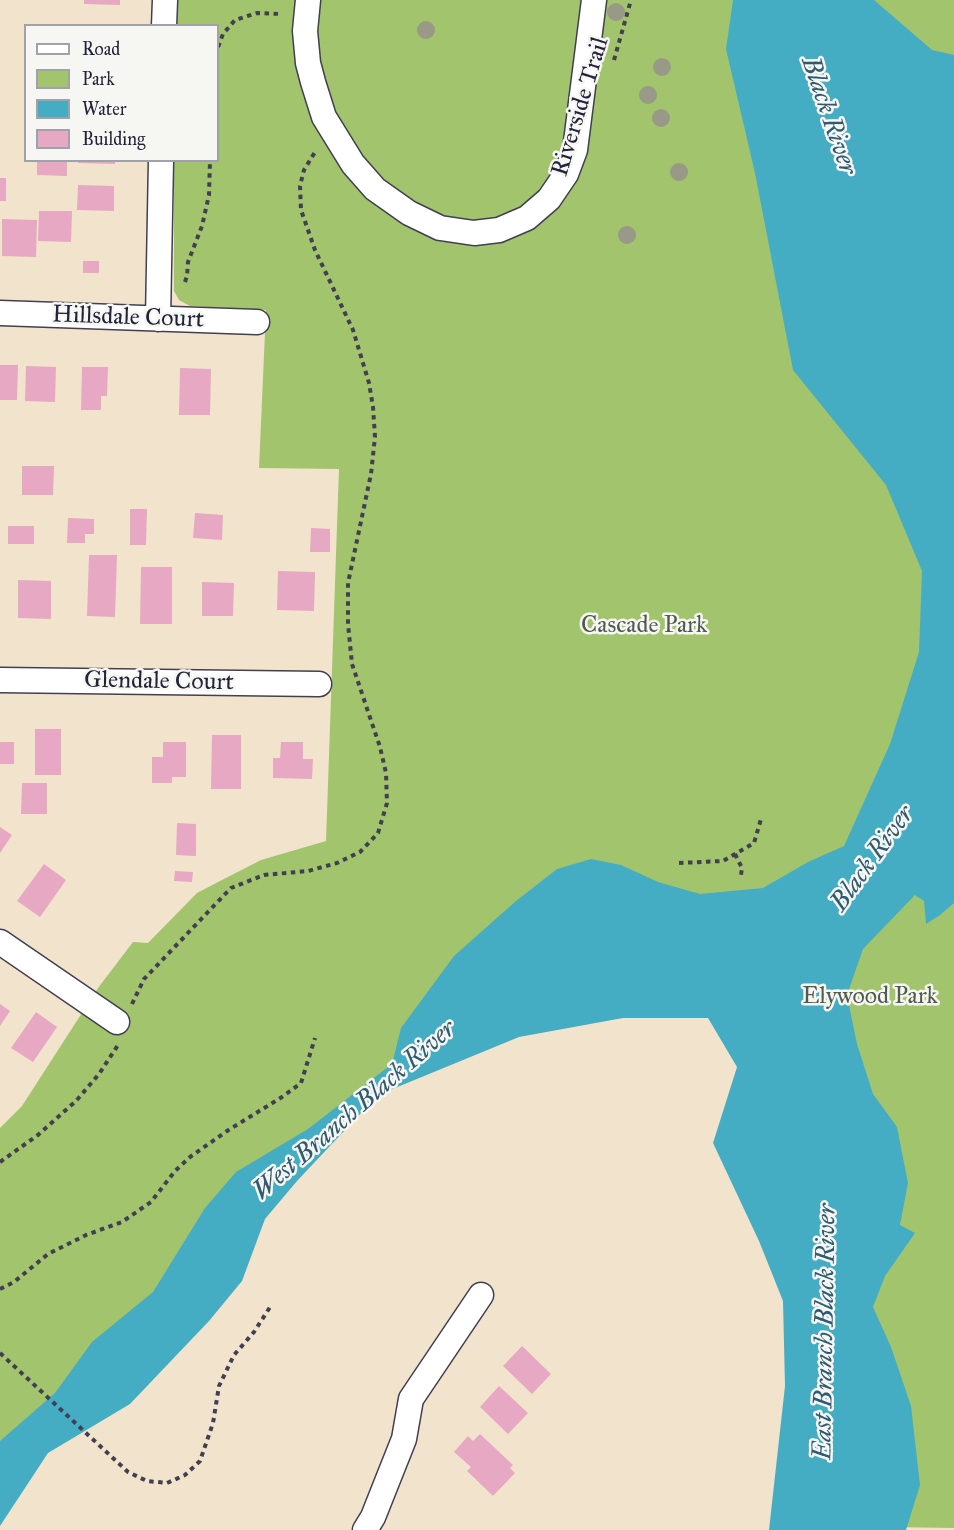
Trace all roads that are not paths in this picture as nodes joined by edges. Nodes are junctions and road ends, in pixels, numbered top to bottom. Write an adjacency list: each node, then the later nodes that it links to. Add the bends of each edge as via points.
1 (165, 0): 4 (street)
2 (308, 0): 3 (street, via 304,31 308,63 324,117 342,150 375,189 409,213 440,228 474,233 499,230 527,218 549,198 566,174 574,150)
3 (594, 0)
4 (164, 24)
5 (161, 162): 7 (street)
6 (0, 313): 7 (street, Hillsdale Court)
7 (158, 319): 8 (street, Hillsdale Court)
8 (256, 322)
9 (0, 680): 10 (street, Glendale Court)
10 (319, 684)
11 (0, 942): 12 (street)
12 (121, 1026)
13 (481, 1296): 14 (street, via 411,1399 404,1439)
14 (375, 1526)

